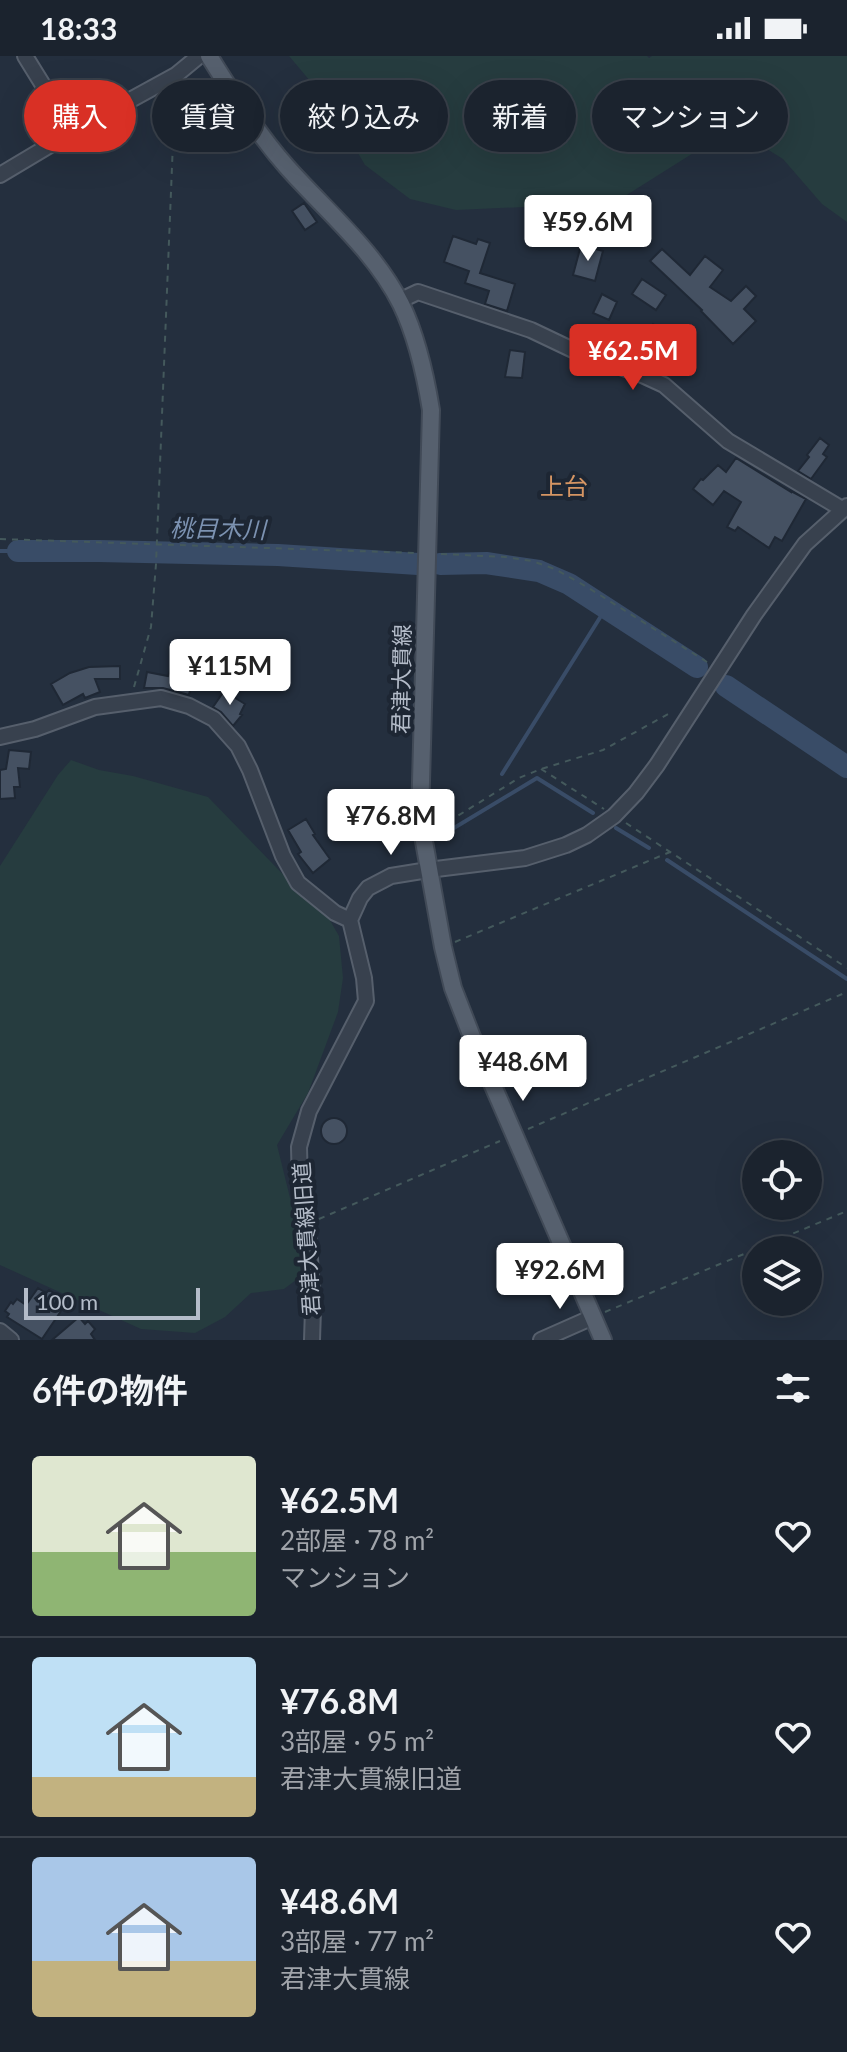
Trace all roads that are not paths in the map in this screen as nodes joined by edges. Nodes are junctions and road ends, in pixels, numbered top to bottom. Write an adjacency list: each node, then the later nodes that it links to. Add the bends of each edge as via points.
1 (25, 56): 4 (street)
2 (199, 56): 5 (street)
3 (209, 56): 8 (main road, 君津大貫線, via 249,120 367,254)
4 (40, 80)
5 (136, 97)
6 (39, 152): 7 (street)
7 (0, 175)
8 (399, 301): 9 (street, via 418,292 430,295 664,385 728,441); 11 (main road, 君津大貫線, via 424,371 431,410 420,819)
9 (845, 507): 11 (street, via 805,544 636,793 614,816 566,845 525,858)
10 (0, 737): 12 (street, via 95,707 161,698 214,719 238,746 298,883)
11 (428, 870): 12 (street, via 391,876 368,888); 13 (main road, 君津大貫線, via 453,988)
12 (350, 920): 16 (street, 君津大貫線旧道, via 366,1001 309,1111 299,1147)
13 (593, 1317): 17 (street); 18 (main road, 君津大貫線)
14 (0, 1331): 15 (street)
15 (11, 1340)
16 (312, 1340)
17 (541, 1340)
18 (603, 1340)

